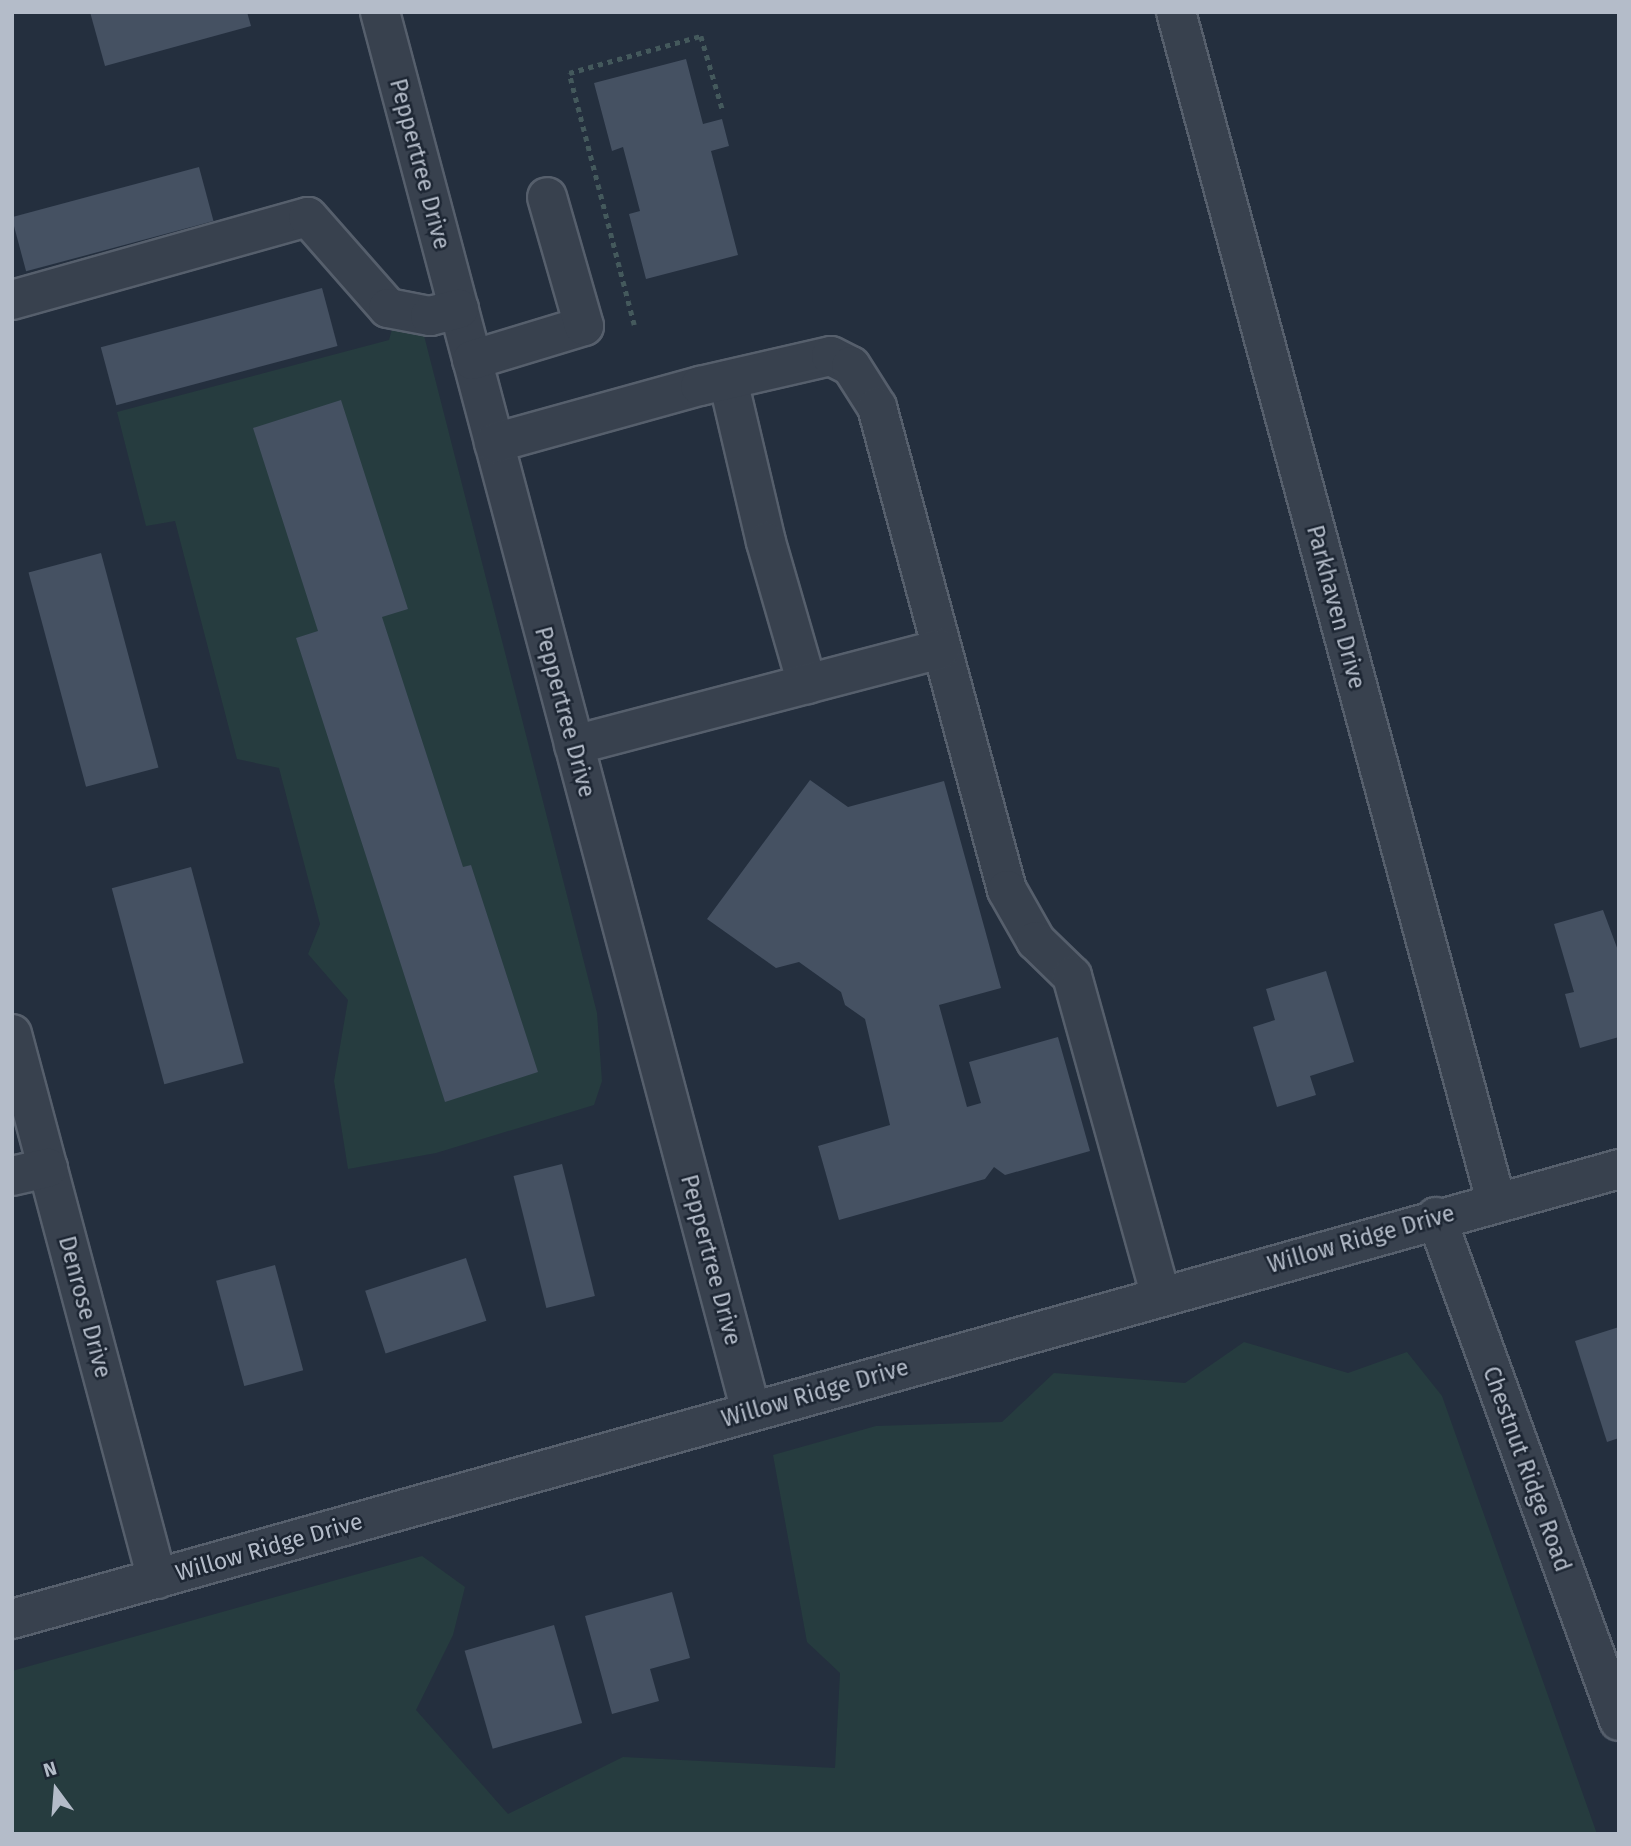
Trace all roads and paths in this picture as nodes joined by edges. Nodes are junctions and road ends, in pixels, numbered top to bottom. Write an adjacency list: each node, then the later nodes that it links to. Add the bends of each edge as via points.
1 (380, 12): 6 (street, Peppertree Drive)
2 (1176, 12): 18 (street, Parkhaven Drive)
3 (723, 111): 7 (path, via 701,36 569,73)
4 (547, 197): 8 (street, via 584,326)
5 (12, 300): 6 (street, via 308,217 388,308 430,316)
6 (458, 309): 8 (street, Peppertree Drive)
7 (634, 325)
8 (472, 360): 10 (street, Peppertree Drive)
9 (728, 380): 10 (street); 11 (street, via 831,356 851,366 877,407); 12 (street, via 766,542)
10 (494, 443): 13 (street, Peppertree Drive)
11 (941, 649): 12 (street); 20 (street, via 1007,890 1036,941 1072,976)
12 (807, 684): 13 (street)
13 (574, 745): 21 (street, Peppertree Drive)
14 (12, 1034): 15 (street, Denrose Drive)
15 (21, 1101): 17 (street, Denrose Drive)
16 (1619, 1170): 18 (street, Willow Ridge Drive)
17 (30, 1172): 22 (street, Denrose Drive)
18 (1496, 1201): 19 (street, Willow Ridge Drive)
19 (1436, 1217): 20 (street, Willow Ridge Drive); 24 (street, Chestnut Ridge Road)
20 (1161, 1296): 21 (street, Willow Ridge Drive)
21 (751, 1411): 22 (street, Willow Ridge Drive)
22 (156, 1579): 23 (street, Willow Ridge Drive)
23 (12, 1619)
24 (1619, 1721)

